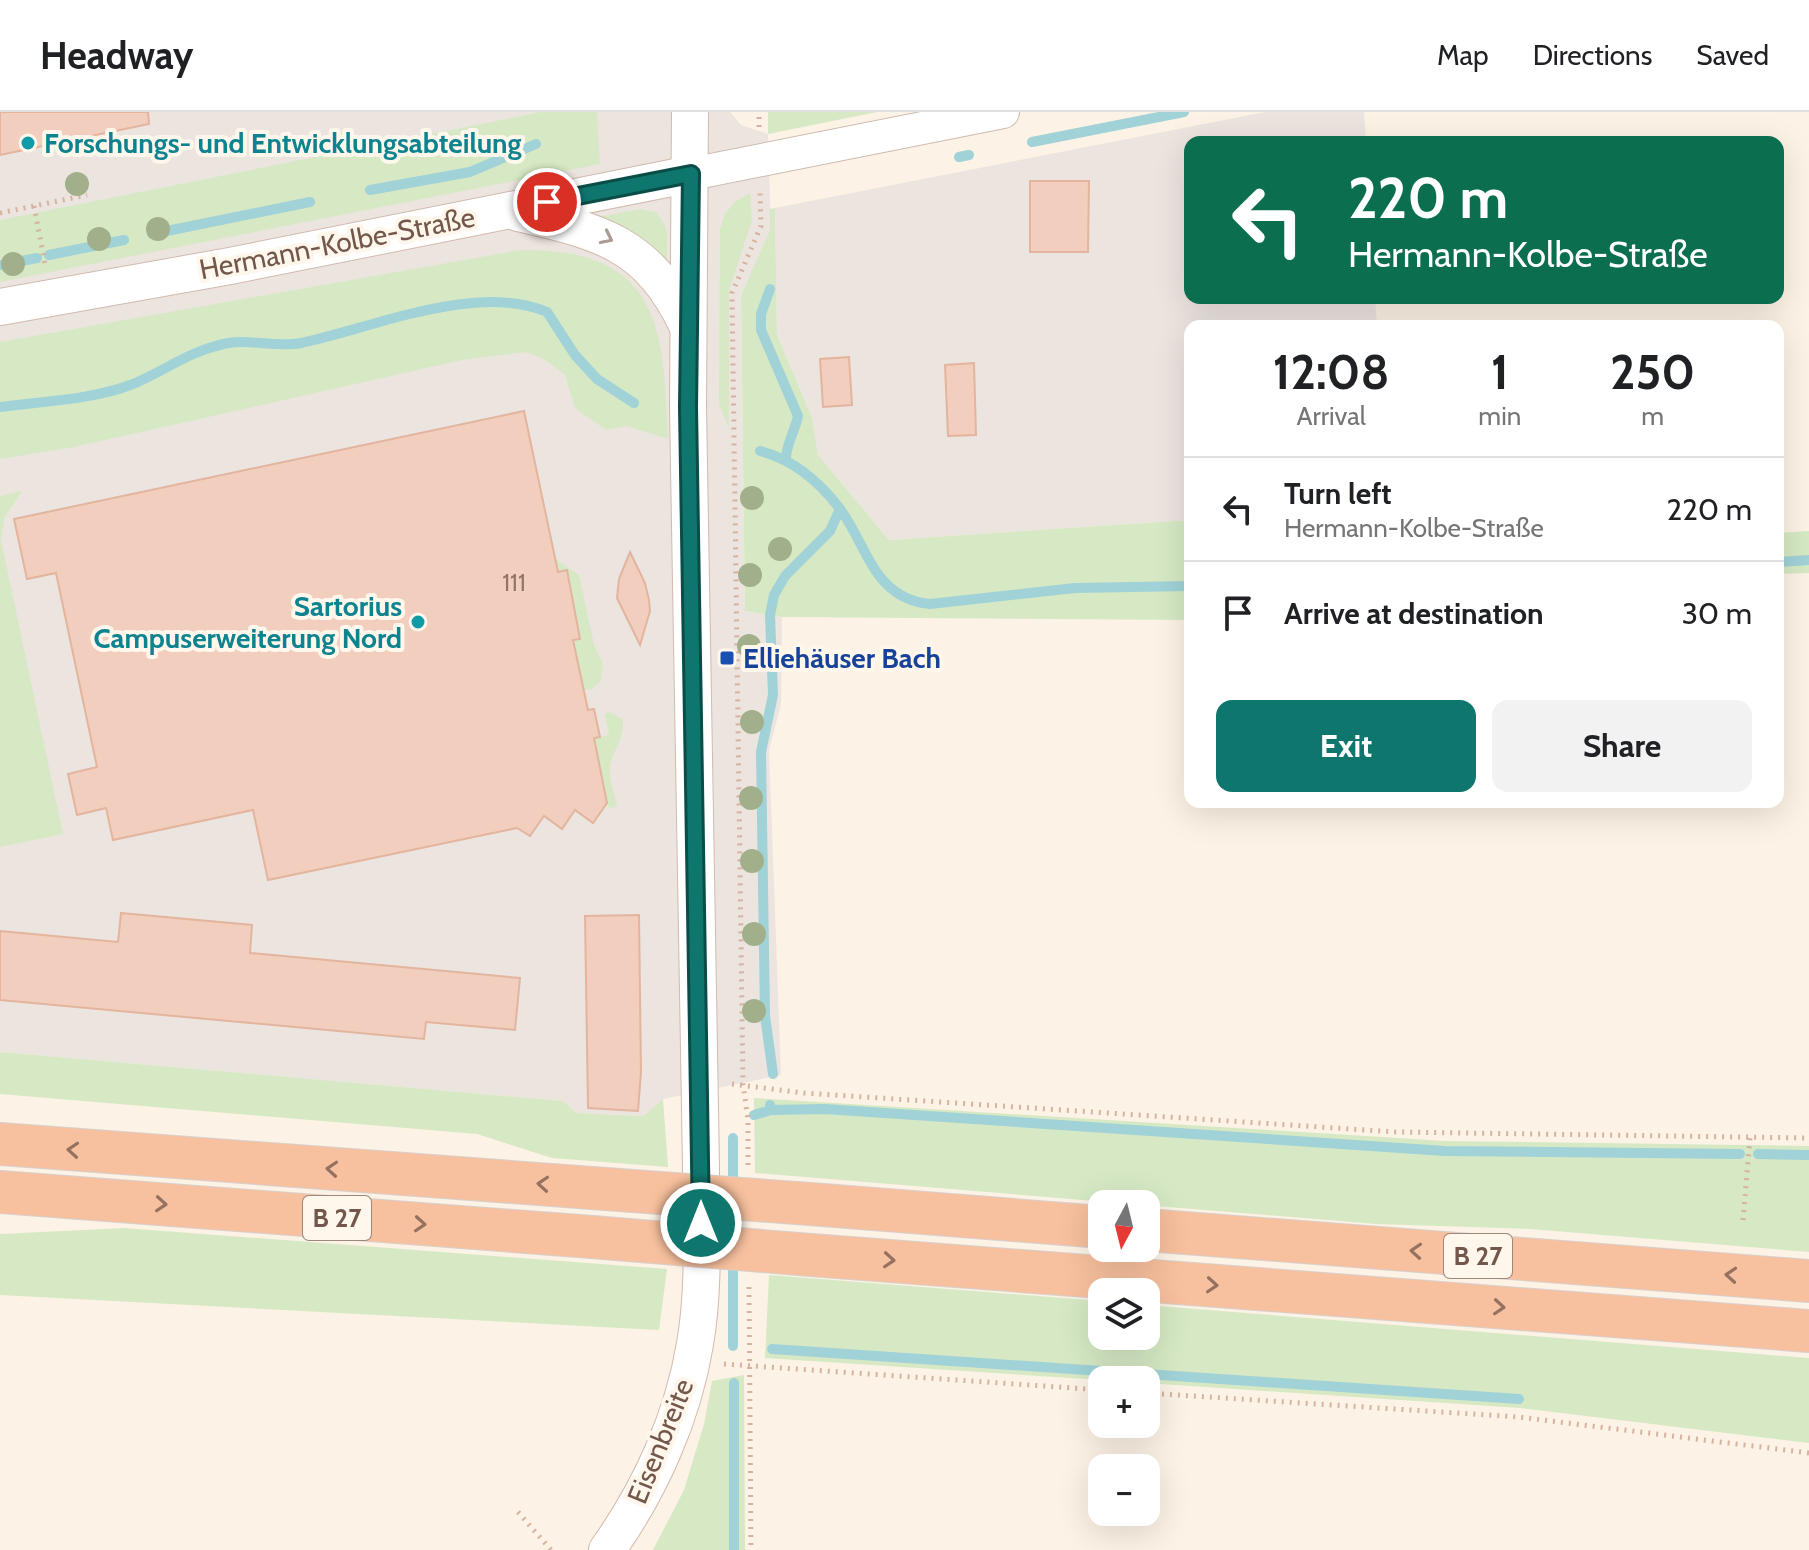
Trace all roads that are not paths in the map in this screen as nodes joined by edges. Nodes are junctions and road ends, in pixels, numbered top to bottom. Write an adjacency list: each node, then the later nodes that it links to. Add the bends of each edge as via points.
1 (690, 112): 3 (main road, Eisenbreite)
2 (1003, 112): 3 (street, Hermann-Kolbe-Straße)
3 (691, 174): 4 (main road, Hermann-Kolbe-Straße); 6 (main road, Eisenbreite)
4 (505, 210): 5 (main road, Hermann-Kolbe-Straße); 6 (main road, one-way to 6, via 592,231 629,250 670,293)
5 (0, 307)
6 (688, 327): 13 (main road, Eisenbreite, via 701,1167 697,1326 683,1396 651,1478)
7 (0, 1144): 9 (highway, B 27, one-way to 7, bridge)
8 (0, 1192): 12 (highway, B 27, one-way to 12, bridge)
9 (1088, 1226)
10 (1160, 1231): 11 (highway, B 27, one-way to 10)
11 (1809, 1281)
12 (1809, 1331)
13 (607, 1550)

